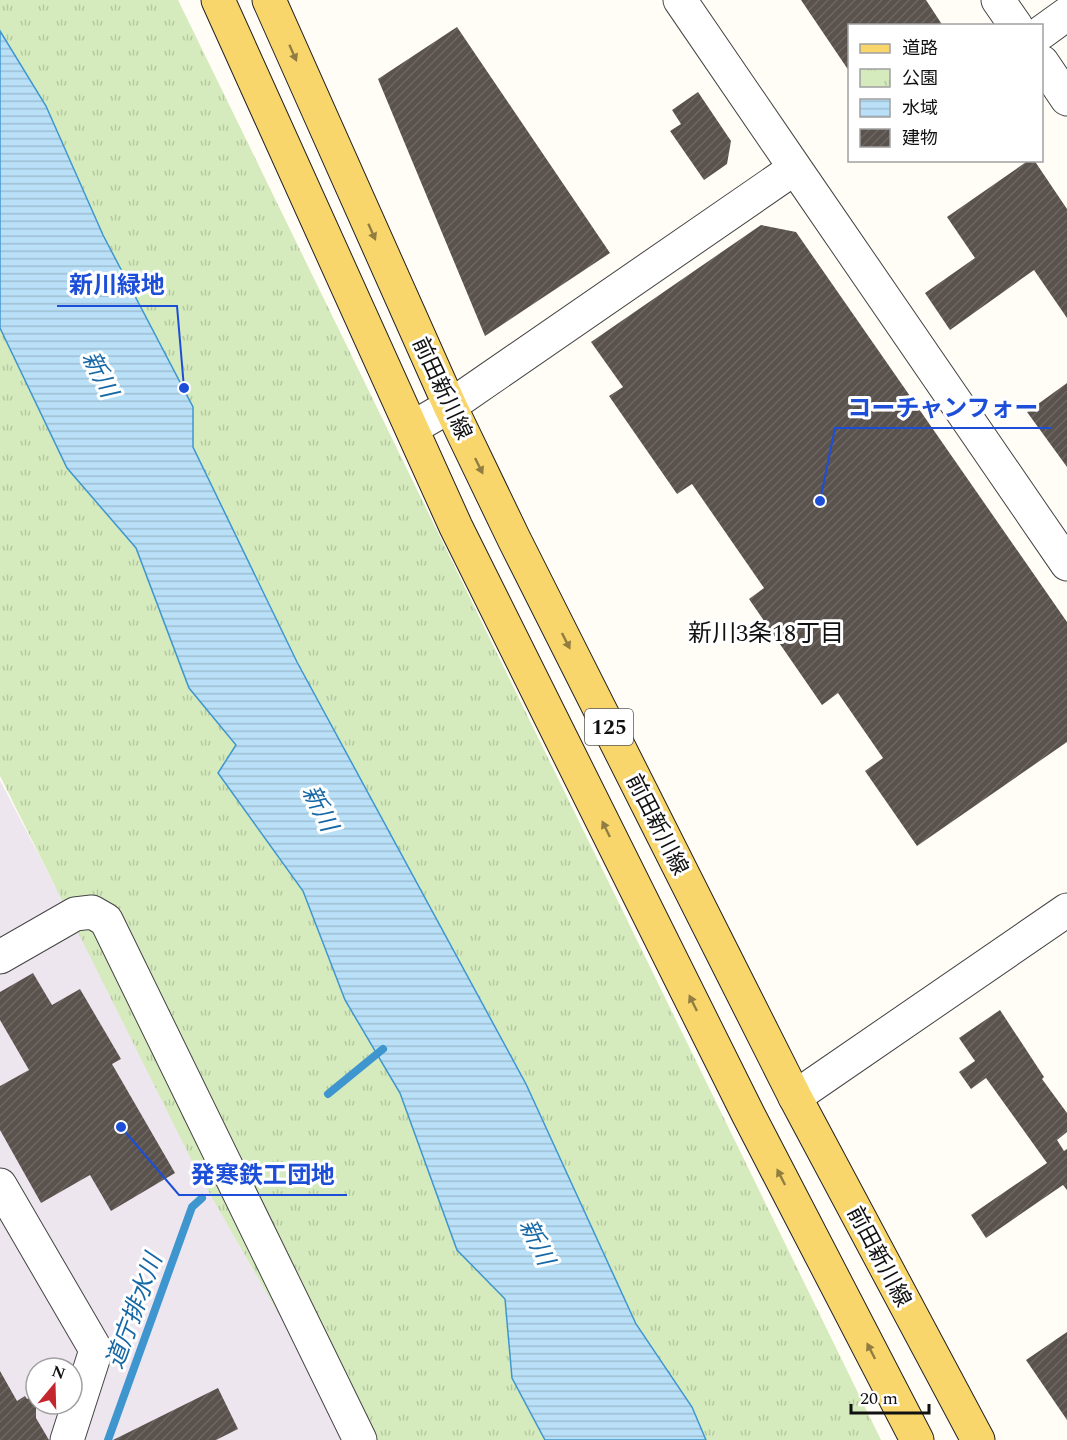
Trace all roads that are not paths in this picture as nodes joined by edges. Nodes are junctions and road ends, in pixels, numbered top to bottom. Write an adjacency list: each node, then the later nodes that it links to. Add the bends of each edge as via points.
1 (218, 0): 12 (main road, 前田新川線 / 125)
2 (269, 0): 11 (main road, 前田新川線 / 125, one-way to 11)
3 (680, 0): 10 (street)
4 (998, 0): 6 (street)
5 (1067, 14): 7 (street)
6 (1015, 24)
7 (1043, 31)
8 (1043, 65): 9 (street)
9 (1067, 99)
10 (795, 168): 11 (street); 13 (street)
11 (450, 406): 12 (street); 16 (main road, 前田新川線 / 125, one-way to 16)
12 (412, 428): 20 (main road, 前田新川線 / 125, one-way to 12, via 748,1114 456,527)
13 (1067, 564)
14 (1067, 910): 16 (street)
15 (0, 957): 19 (street, via 75,914 92,912 106,920)
16 (795, 1097): 21 (main road, 前田新川線 / 125)
17 (0, 1185): 18 (street, via 96,1350)
18 (67, 1440)
19 (360, 1440)
20 (917, 1440)
21 (978, 1440)

